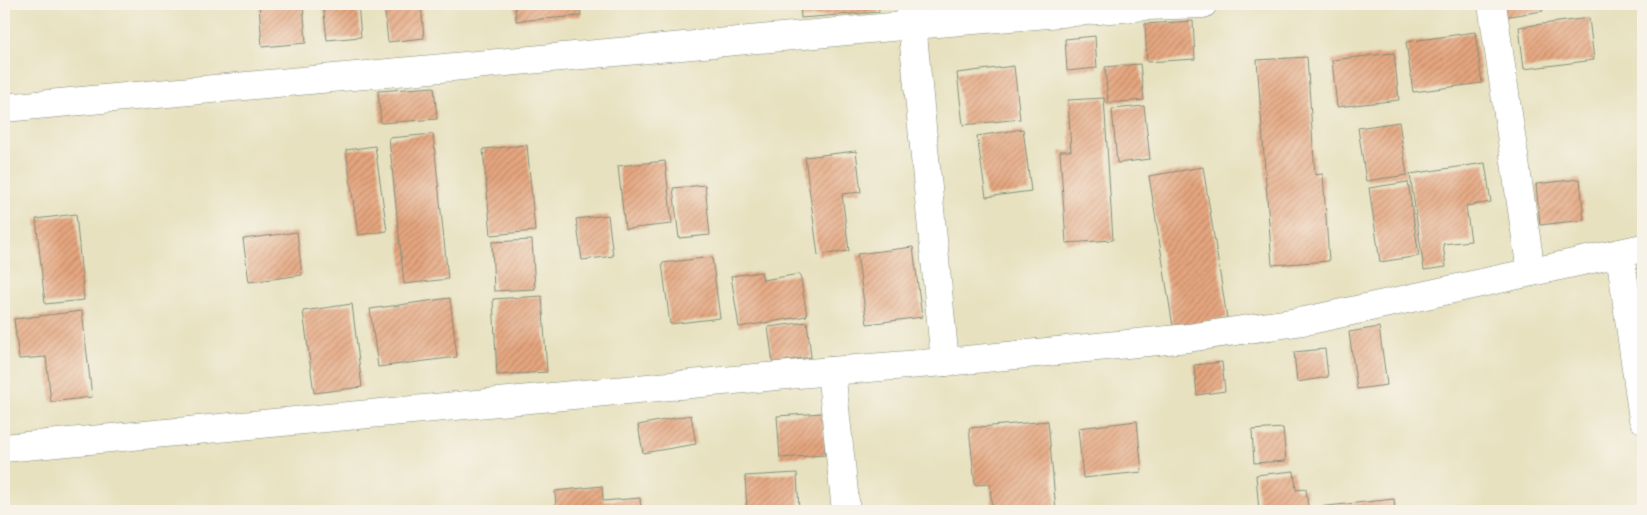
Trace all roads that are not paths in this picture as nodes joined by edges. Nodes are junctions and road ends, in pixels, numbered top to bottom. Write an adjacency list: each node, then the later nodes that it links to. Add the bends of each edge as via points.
1 (1204, 4): 3 (street)
2 (1492, 4): 7 (street)
3 (1146, 5): 4 (street)
4 (911, 14): 5 (street); 8 (street)
5 (4, 108)
6 (1632, 251): 7 (street); 10 (street)
7 (1531, 272): 8 (street, via 1310,320 1188,338)
8 (945, 362): 9 (street)
9 (831, 371): 11 (street); 12 (street)
10 (1643, 419)
11 (4, 448)
12 (846, 511)

